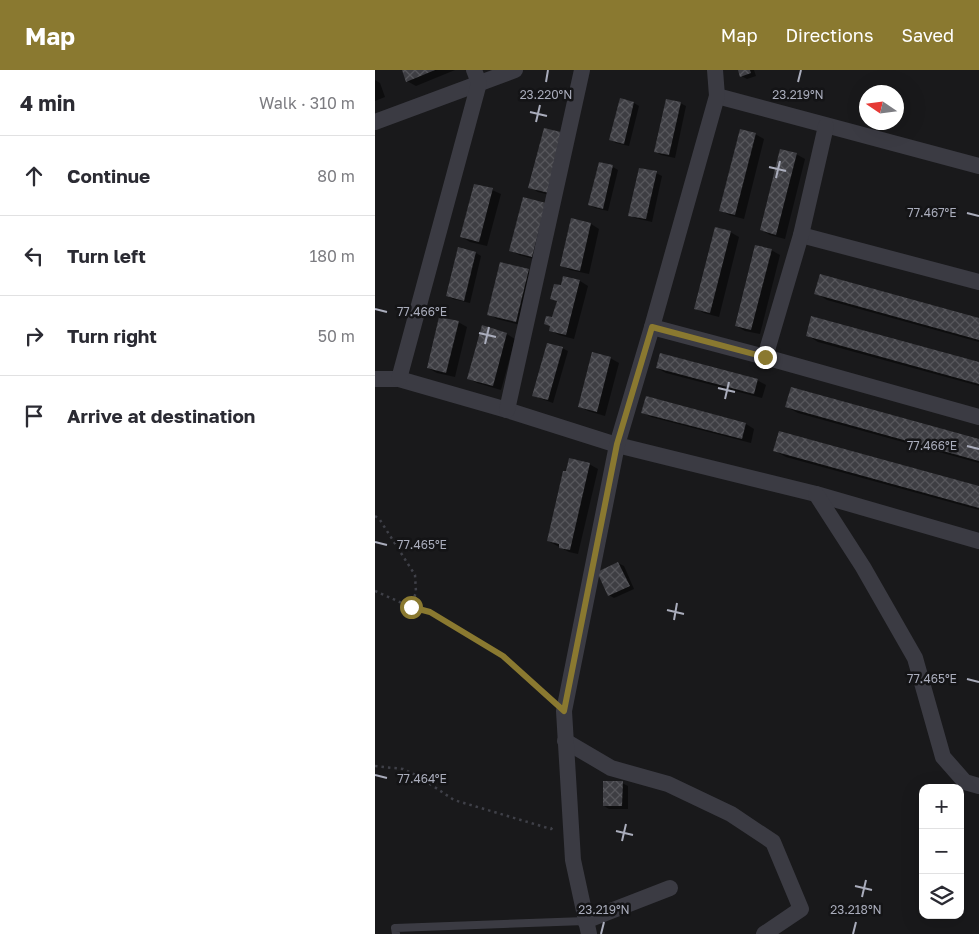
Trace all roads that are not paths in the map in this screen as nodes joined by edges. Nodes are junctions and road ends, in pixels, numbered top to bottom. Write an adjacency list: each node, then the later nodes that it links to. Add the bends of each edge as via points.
1 (515, 70): 4 (street)
2 (582, 70): 15 (street)
3 (715, 70): 5 (street)
4 (477, 77): 6 (street); 14 (street)
5 (717, 96): 7 (street); 11 (street)
6 (375, 122)
7 (827, 126): 8 (street); 9 (street)
8 (979, 166)
9 (801, 236): 10 (street); 12 (street)
10 (979, 282)
11 (652, 327): 12 (street); 17 (street)
12 (765, 357): 16 (street)
13 (375, 379): 14 (street)
14 (399, 379): 15 (street)
15 (507, 410): 17 (street)
16 (979, 416)
17 (617, 444): 18 (street); 20 (street, via 564,711)
18 (816, 494): 19 (street); 21 (street, via 863,567 915,658 943,757 965,782)
19 (979, 541)
20 (565, 741): 23 (street, via 573,860); 25 (street, via 611,768 668,784 731,814 773,842 801,909)
21 (979, 786)
22 (670, 888): 23 (street)
23 (587, 927): 24 (lane, via 395,928)
24 (395, 934)
25 (764, 934)

